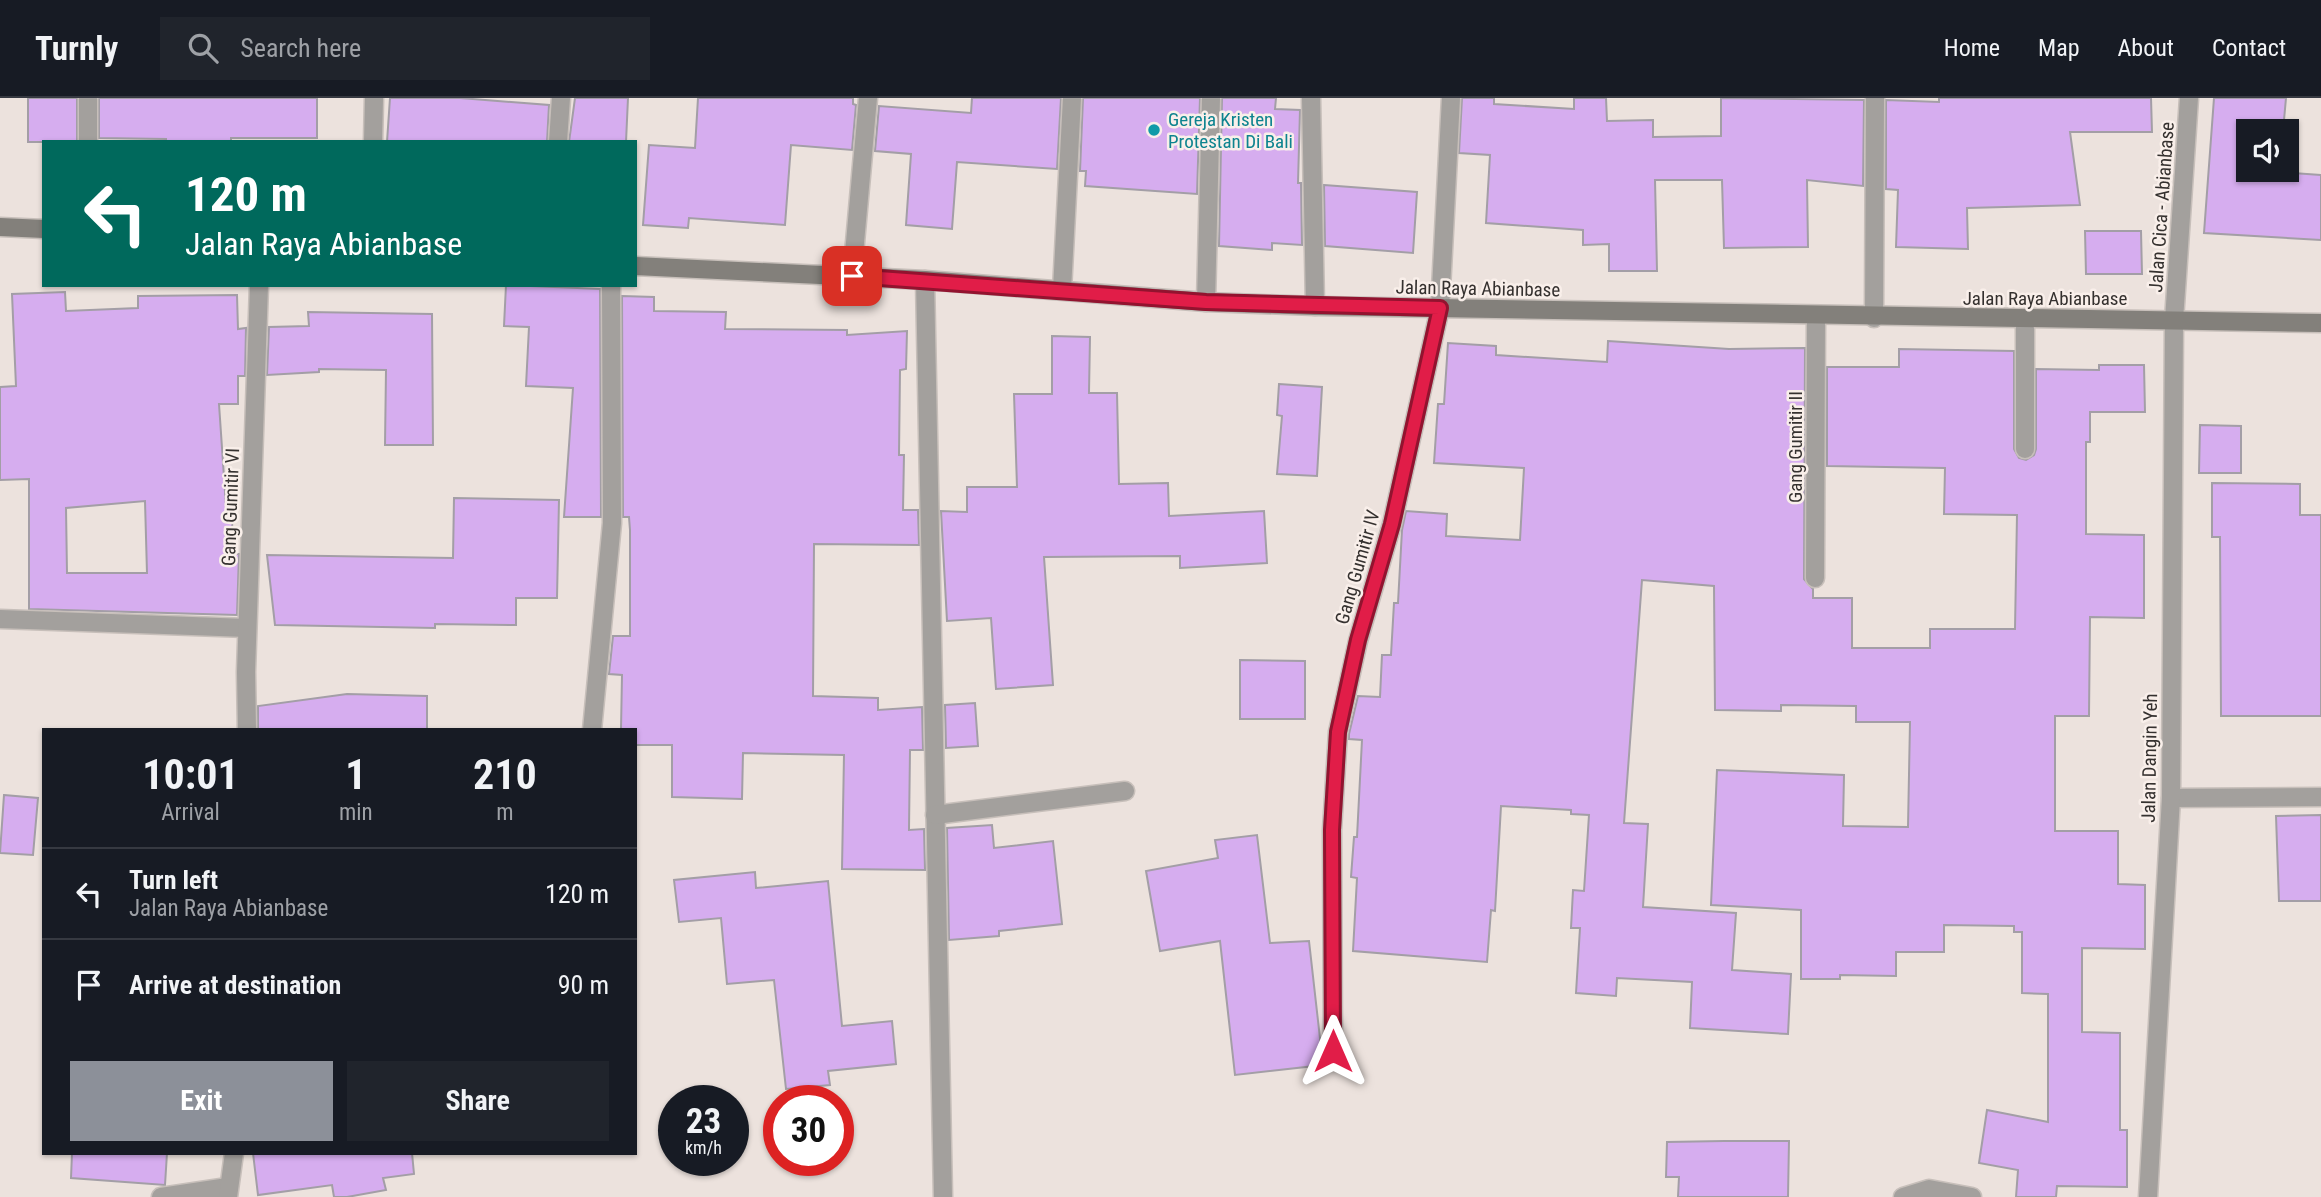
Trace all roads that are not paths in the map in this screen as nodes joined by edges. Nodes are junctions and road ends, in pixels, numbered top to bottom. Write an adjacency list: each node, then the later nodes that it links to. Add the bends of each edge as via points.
1 (88, 98): 11 (street)
2 (374, 98): 12 (street)
3 (561, 98): 13 (street)
4 (869, 98): 17 (street)
5 (1072, 98): 21 (street)
6 (1211, 98): 22 (street)
7 (1311, 98): 23 (street)
8 (1451, 98): 24 (street, Gang Gumitir IV)
9 (1875, 98): 26 (street)
10 (2189, 98): 28 (street, Jalan Cica - Abianbase)
11 (88, 140)
12 (373, 140)
13 (558, 140)
14 (0, 227): 15 (main road)
15 (42, 229)
16 (637, 265): 17 (main road, Jalan Raya Abianbase)
17 (852, 276): 18 (main road, Jalan Raya Abianbase)
18 (925, 280): 21 (main road, Jalan Raya Abianbase); 39 (street)
19 (259, 287): 33 (street, Gang Gumitir VI)
20 (611, 287): 35 (street, via 612,523)
21 (1062, 290): 22 (main road, Jalan Raya Abianbase)
22 (1206, 302): 23 (main road, Jalan Raya Abianbase)
23 (1315, 306): 24 (main road, Jalan Raya Abianbase)
24 (1440, 308): 25 (main road, Jalan Raya Abianbase); 40 (street, Gang Gumitir IV, via 1392,524 1358,640 1338,732 1332,830)
25 (1816, 316): 26 (main road, Jalan Raya Abianbase); 31 (street, Gang Gumitir II)
26 (1874, 317): 27 (main road, Jalan Raya Abianbase)
27 (2025, 319): 28 (main road, Jalan Raya Abianbase); 30 (street)
28 (2174, 320): 29 (main road, Jalan Raya Abianbase); 38 (street, Jalan Dangin Yeh)
29 (2321, 323)
30 (2025, 449)
31 (1815, 578)
32 (0, 620): 33 (street)
33 (247, 628): 34 (street, Gang Gumitir VI)
34 (247, 728)
35 (592, 728)
36 (1125, 791): 39 (street)
37 (2321, 797): 38 (street)
38 (2171, 798): 47 (street, Jalan Dangin Yeh)
39 (935, 815): 44 (street)
40 (1333, 1051)
41 (234, 1155): 42 (street)
42 (228, 1192): 43 (street)
43 (161, 1197)
44 (943, 1197)
45 (1903, 1197): 46 (street, via 1929,1189)
46 (1972, 1197)
47 (2148, 1197)

